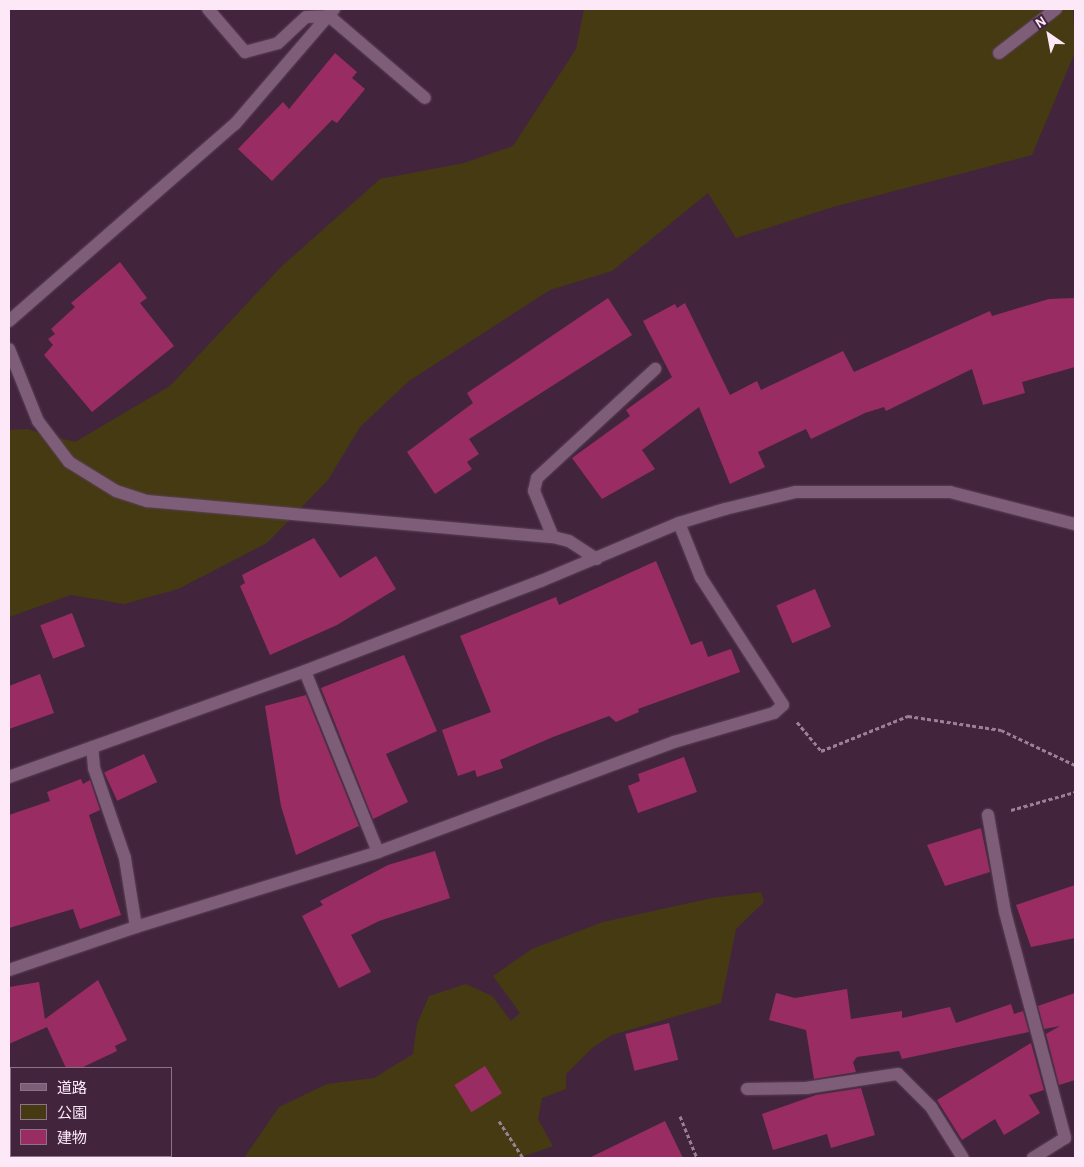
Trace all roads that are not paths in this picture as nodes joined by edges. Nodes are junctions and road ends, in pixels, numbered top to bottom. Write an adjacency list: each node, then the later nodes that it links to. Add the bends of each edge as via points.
1 (208, 9): 3 (street, via 245,52 278,42 306,17)
2 (1056, 9): 4 (street)
3 (332, 13): 5 (street); 6 (street, via 234,124)
4 (999, 53)
5 (425, 98)
6 (9, 321)
7 (9, 349): 11 (street, via 38,421 69,462 116,491 147,501)
8 (655, 369): 11 (street, via 537,478 534,492)
9 (678, 523): 10 (street, via 796,492 950,492); 12 (street); 17 (street, via 701,578 783,705 774,712 656,748)
10 (1075, 524)
11 (553, 538): 12 (street, via 569,541)
12 (597, 559): 13 (street)
13 (305, 671): 14 (street); 17 (street)
14 (92, 746): 15 (street); 18 (street, via 94,768 124,858)
15 (9, 777)
16 (988, 815): 22 (street, via 1005,912 1065,1138)
17 (378, 852): 18 (street)
18 (136, 927): 19 (street)
19 (9, 970)
20 (747, 1089): 21 (street, via 806,1088 898,1074 931,1107)
21 (963, 1158)
22 (1033, 1158)

